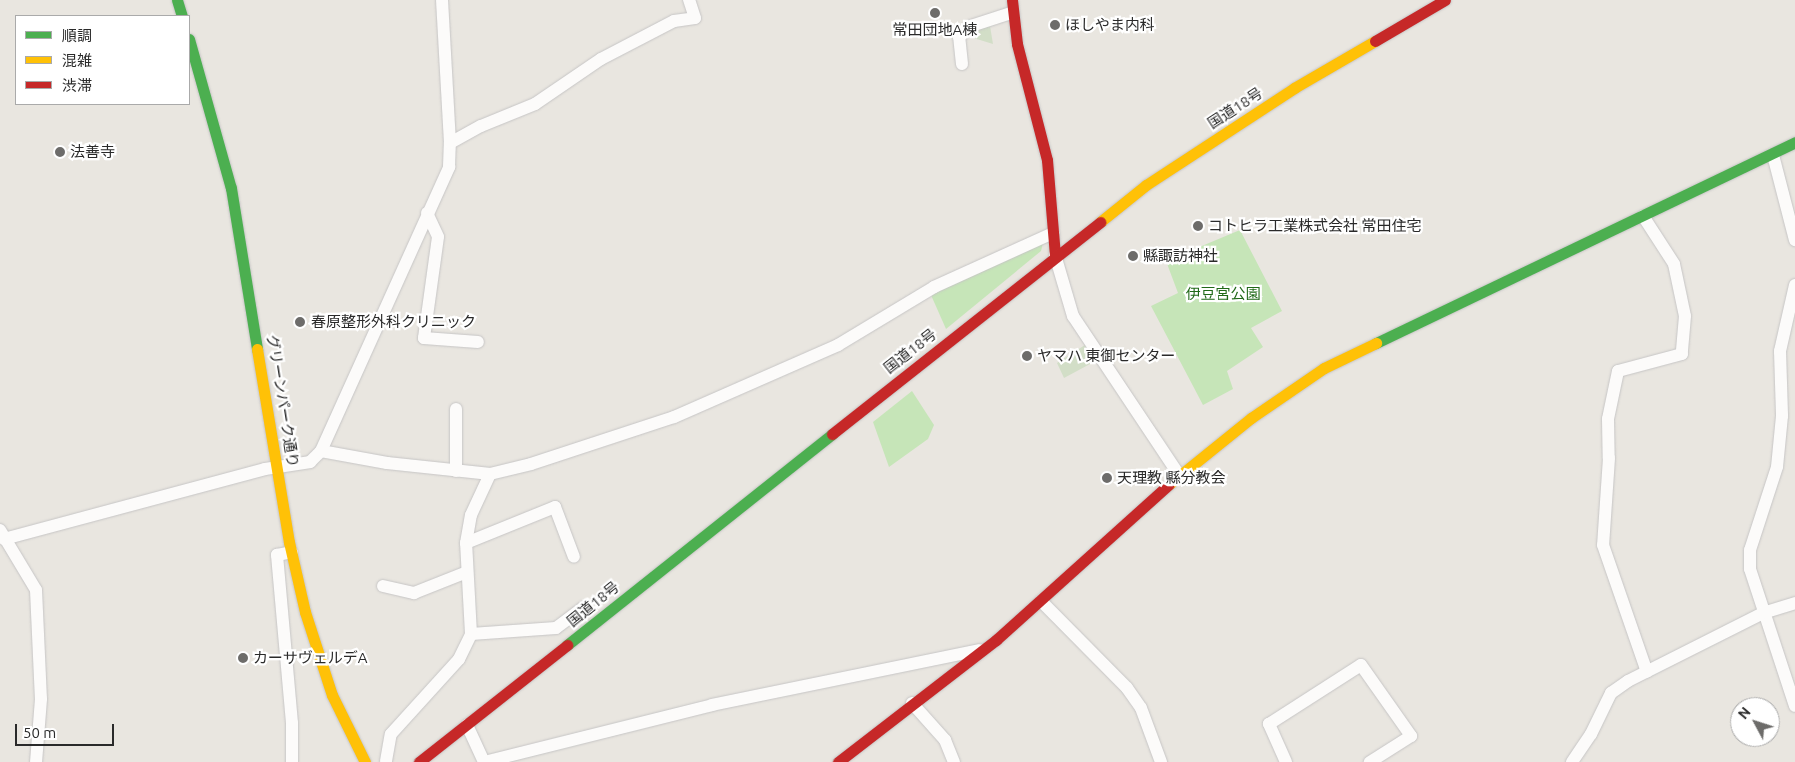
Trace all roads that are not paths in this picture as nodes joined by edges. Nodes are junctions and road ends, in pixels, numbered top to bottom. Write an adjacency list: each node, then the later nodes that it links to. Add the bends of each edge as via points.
1 (178, 0): 7 (main road)
2 (442, 0): 11 (street)
3 (689, 0): 11 (street, via 695,18 674,21 600,58 535,104 481,126)
4 (1445, 0): 5 (main road, 国道18号)
5 (1427, 5): 17 (main road, 国道18号, via 1146,185)
6 (1012, 6): 9 (street, via 971,26 959,37); 15 (main road, via 1045,152)
7 (182, 15)
8 (190, 43): 23 (main road, グリーンパーク通り, via 231,188)
9 (962, 64)
10 (1795, 142): 12 (main road)
11 (450, 143): 13 (street, via 449,167)
12 (1773, 156): 14 (main road); 16 (street)
13 (426, 213): 19 (street, via 438,237 424,338); 22 (street)
14 (1643, 216): 26 (main road, via 1324,368 1251,418); 41 (street, via 1674,264 1685,316 1682,354 1618,371 1608,419 1609,458 1603,545)
15 (1053, 233): 17 (main road); 25 (street, via 934,287 838,346 727,395 531,464)
16 (1795, 240)
17 (1055, 256): 26 (street, via 1073,316); 44 (main road, 国道18号)
18 (1795, 285): 20 (street, via 1780,351)
19 (478, 342)
20 (1789, 367): 37 (street, via 1777,467 1750,550 1750,569)
21 (456, 409): 24 (street)
22 (321, 451): 23 (street, via 310,462); 24 (street)
23 (279, 468): 27 (street); 29 (main road, グリーンパーク通り)
24 (456, 471): 25 (street)
25 (490, 474): 28 (street, via 471,515)
26 (1179, 475): 33 (main road)
27 (2, 535): 46 (street, via 36,590 41,699)
28 (466, 543): 30 (street, via 555,507); 31 (street)
29 (292, 552): 36 (main road, グリーンパーク通り); 38 (street, via 277,554)
30 (574, 557)
31 (467, 572): 32 (street, via 414,593); 39 (street)
32 (383, 586)
33 (1041, 601): 40 (main road); 53 (street, via 1127,688 1144,715)
34 (1795, 603): 37 (street)
35 (584, 607): 39 (street, via 556,628)
36 (305, 612): 38 (street); 48 (main road, グリーンパーク通り, via 332,695)
37 (1763, 613): 41 (street); 43 (street)
38 (283, 617): 47 (street)
39 (471, 634): 45 (street, via 459,660 391,734)
40 (982, 649): 42 (main road); 50 (street, via 712,705)
41 (1647, 672): 56 (street, via 1611,693 1591,734)
42 (912, 703): 51 (main road); 52 (street, via 945,740)
43 (1795, 706)
44 (468, 725): 49 (main road, 国道18号); 50 (street)
45 (386, 761)
46 (36, 762)
47 (292, 762)
48 (365, 762)
49 (419, 762)
50 (484, 762)
51 (838, 762)
52 (954, 762)
53 (1161, 762)
54 (1286, 762): 55 (street, via 1269,724 1361,665 1411,736)
55 (1370, 762)
56 (1572, 762)

